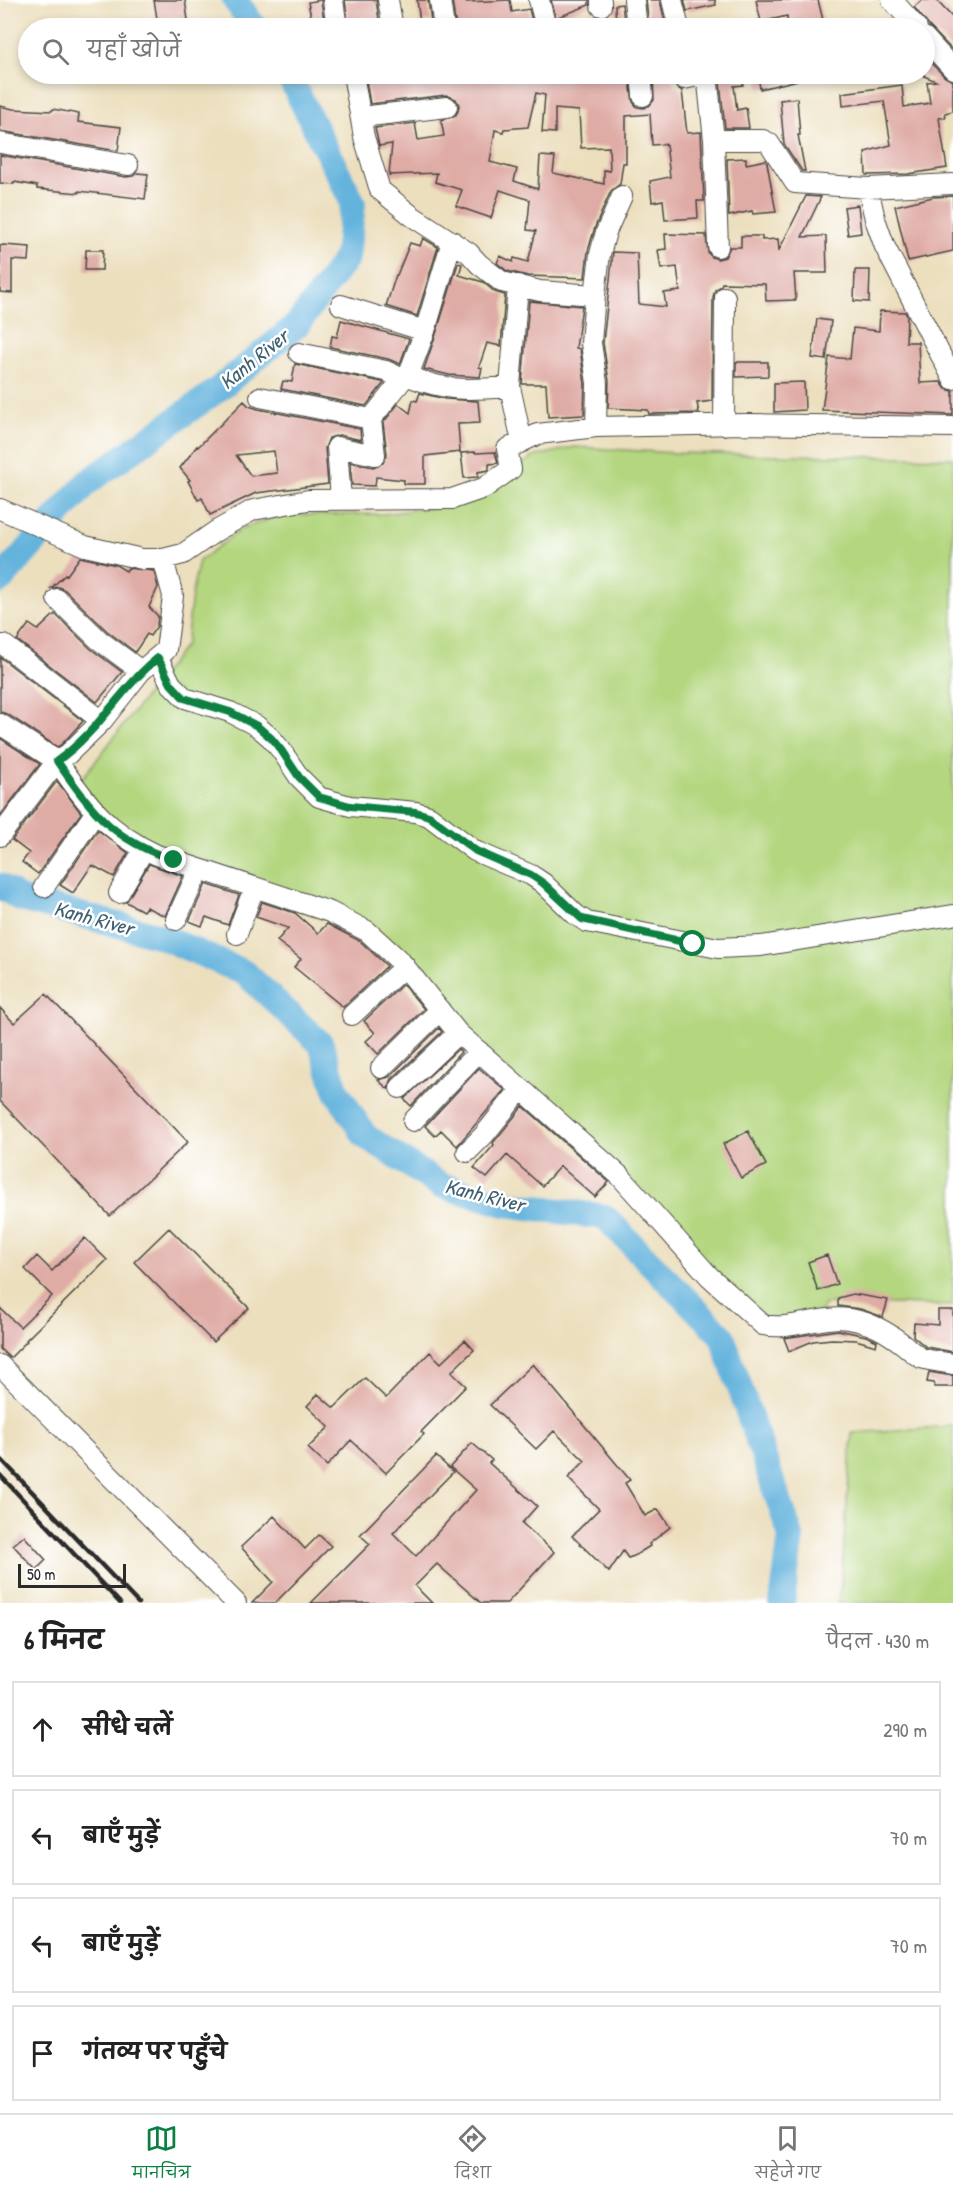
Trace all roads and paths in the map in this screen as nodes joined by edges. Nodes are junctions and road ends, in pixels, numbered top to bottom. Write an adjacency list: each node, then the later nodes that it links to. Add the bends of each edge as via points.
1 (333, 0): 8 (street)
2 (388, 0): 9 (street)
3 (440, 0): 10 (street)
4 (539, 0): 11 (street)
5 (634, 0): 12 (street)
6 (672, 0): 13 (street)
7 (892, 0): 14 (street)
8 (336, 18)
9 (391, 18)
10 (443, 18)
11 (544, 18)
12 (636, 18)
13 (676, 18)
14 (908, 18)
15 (935, 49): 16 (street)
16 (953, 69)
17 (355, 84): 22 (street)
18 (642, 84): 20 (street)
19 (708, 84): 23 (street)
20 (643, 96)
21 (447, 107): 22 (street)
22 (360, 117): 29 (street, via 380,190)
23 (714, 140): 27 (street, via 763,140 770,144 795,183); 30 (street)
24 (0, 143): 25 (street)
25 (128, 165)
26 (953, 184): 27 (street)
27 (868, 188): 38 (street, via 885,247)
28 (622, 196): 32 (street, via 600,254)
29 (452, 242): 31 (street, via 502,282); 35 (street)
30 (718, 247)
31 (518, 285): 32 (street, via 540,291); 39 (street)
32 (595, 295): 43 (street, via 591,343 597,383)
33 (725, 297): 42 (street)
34 (341, 305): 35 (street)
35 (425, 331): 37 (street)
36 (299, 353): 37 (street)
37 (405, 378): 39 (street, via 464,390); 41 (street)
38 (953, 379)
39 (510, 387): 45 (street)
40 (260, 397): 41 (street)
41 (370, 419): 46 (street, via 375,455 337,447)
42 (724, 426): 43 (street); 44 (street)
43 (596, 427): 45 (street, via 538,434)
44 (953, 427)
45 (522, 442): 46 (street, via 507,449 511,469 484,488 452,499)
46 (341, 500): 48 (street, via 308,500 253,510 183,554)
47 (0, 509): 48 (street, via 86,546 142,559)
48 (163, 559): 51 (street, via 173,596 166,650)
49 (57, 599): 52 (street, via 99,640)
50 (4, 645): 53 (street)
51 (158, 658): 52 (street); 64 (street, via 171,684 184,698 230,712 271,738 319,797 350,806 429,816 476,851 531,875 587,922 725,948 761,946)
52 (141, 671): 53 (street)
53 (102, 721): 55 (street)
54 (0, 724): 55 (street)
55 (57, 761): 56 (street); 57 (street)
56 (7, 811): 58 (street)
57 (96, 813): 59 (street, via 106,825); 61 (street)
58 (0, 836)
59 (144, 849): 60 (street); 63 (street)
60 (199, 870): 62 (street); 65 (street)
61 (44, 887)
62 (254, 888): 66 (street); 67 (street, via 342,918 367,931)
63 (119, 893)
64 (953, 915)
65 (176, 920)
66 (237, 934)
67 (405, 966): 68 (street); 69 (street)
68 (440, 1011): 70 (street); 72 (street)
69 (352, 1015)
70 (458, 1032): 71 (street); 73 (street)
71 (479, 1052): 74 (street); 75 (street)
72 (381, 1068)
73 (400, 1088)
74 (521, 1089): 76 (street); 77 (street, via 620,1176 710,1276 763,1325 849,1319 874,1325 920,1358)
75 (413, 1121)
76 (467, 1152)
77 (953, 1364)
78 (0, 1365): 79 (street)
79 (236, 1603)

